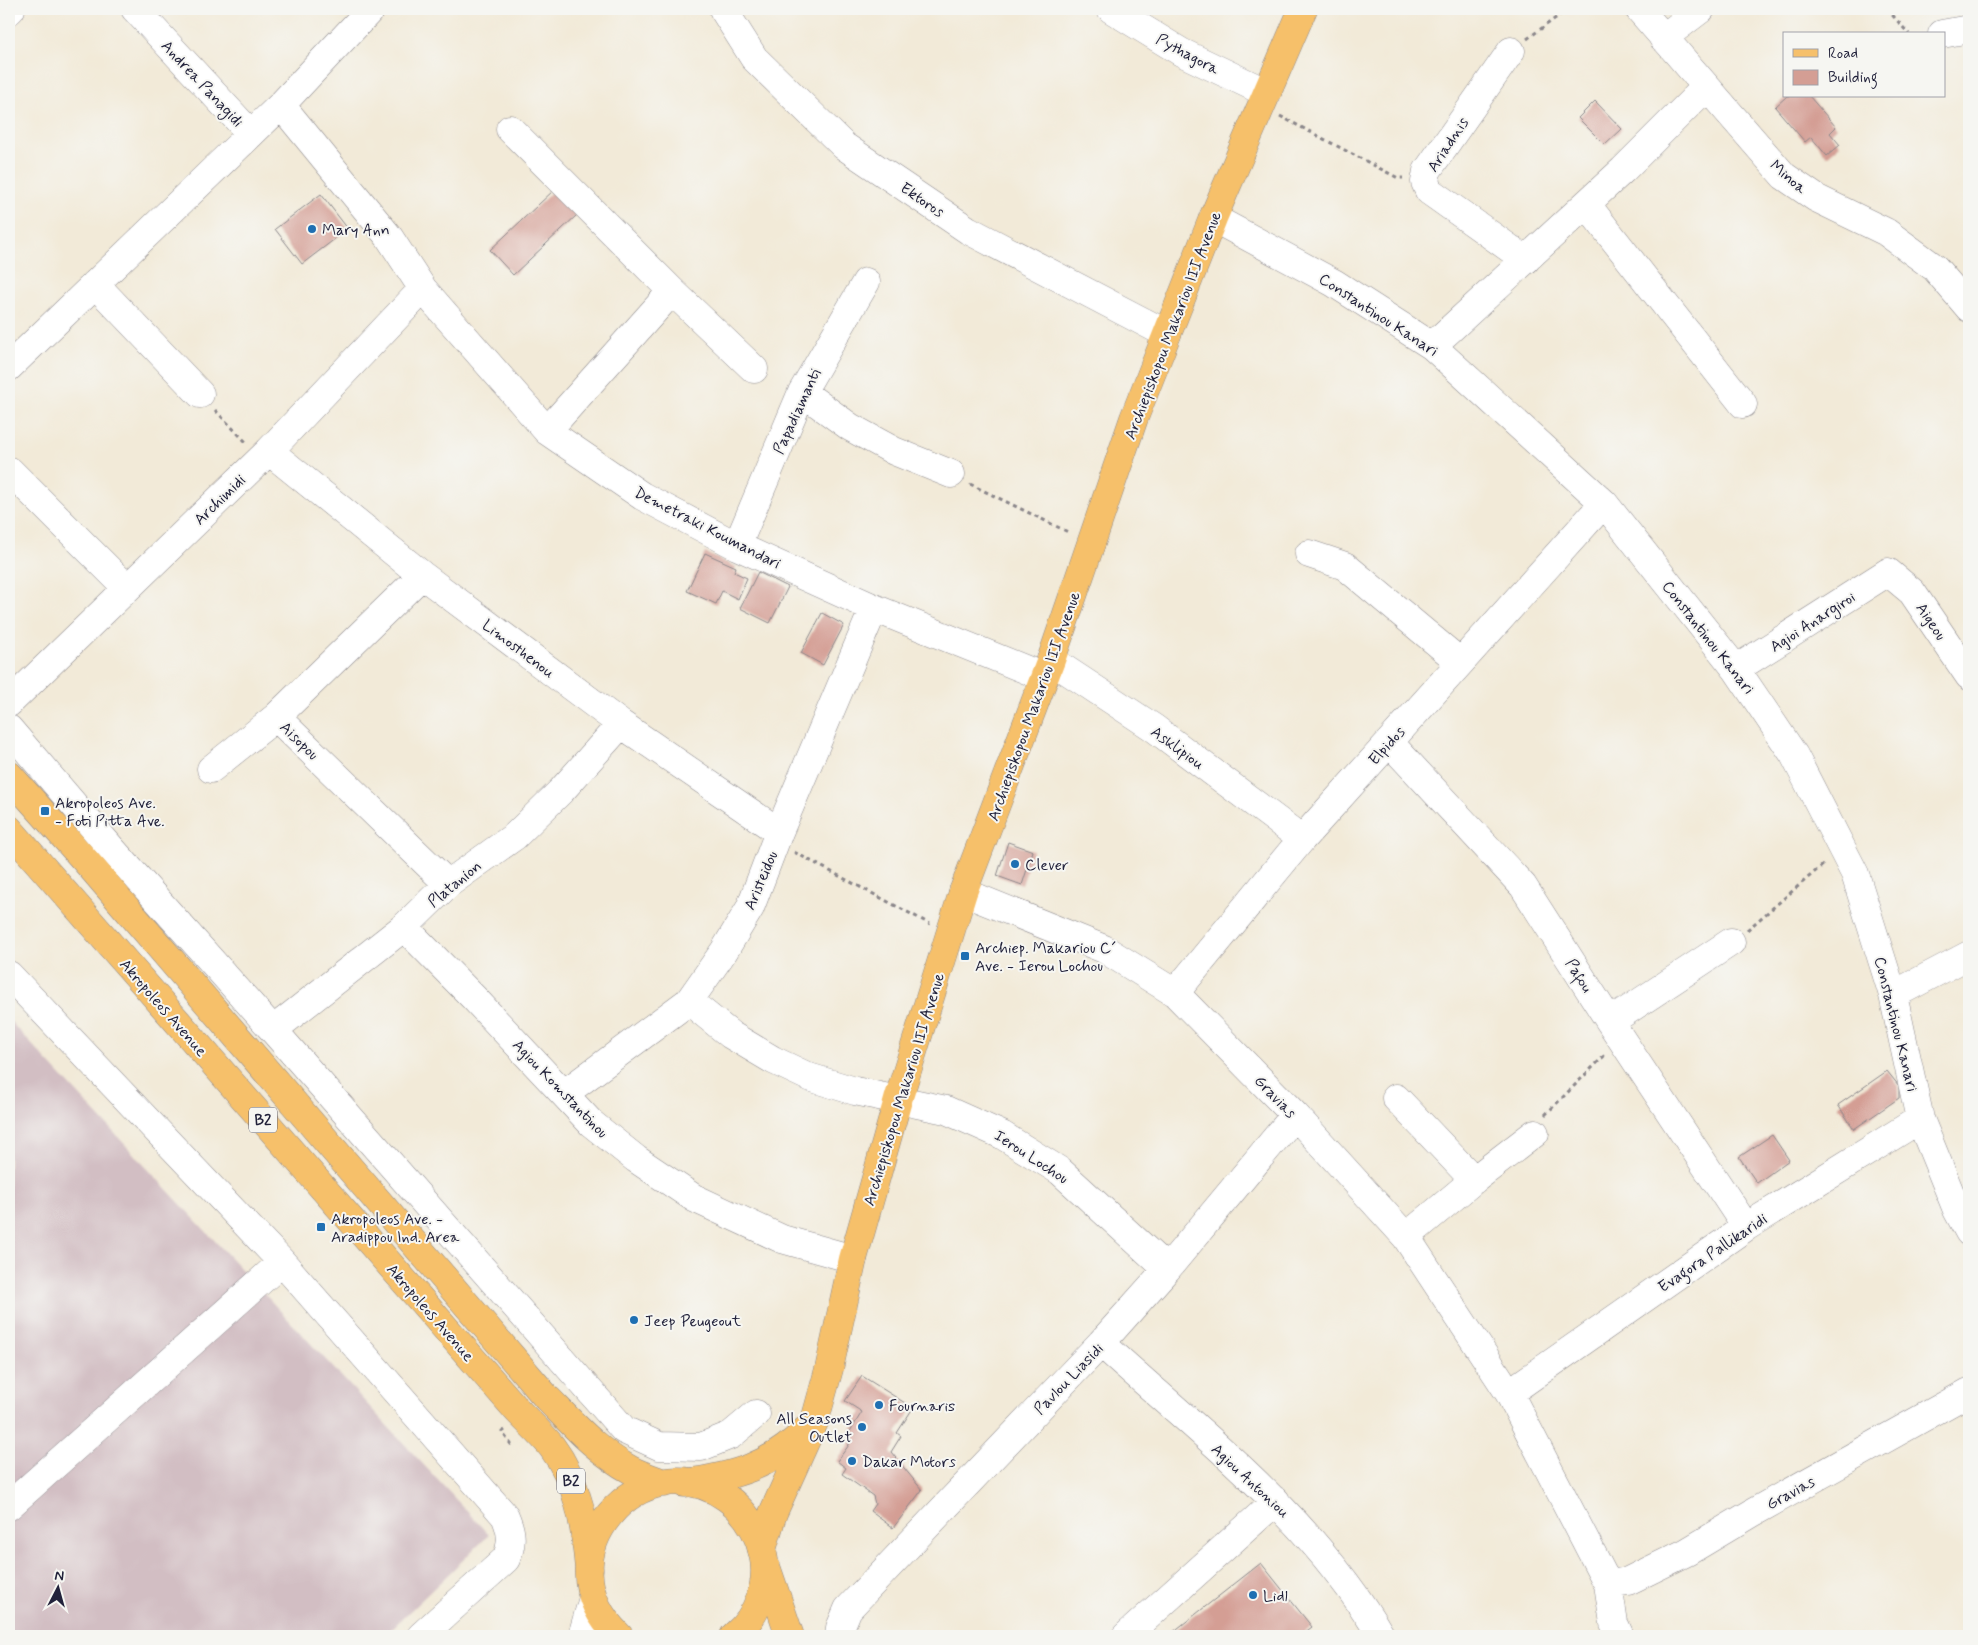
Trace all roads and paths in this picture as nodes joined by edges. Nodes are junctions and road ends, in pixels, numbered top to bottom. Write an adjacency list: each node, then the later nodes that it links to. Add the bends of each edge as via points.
1 (135, 9): 19 (street, Andrea Panagidi)
2 (372, 9): 17 (street)
3 (723, 9): 29 (street, Ektoros, via 754,58 844,146 968,230)
4 (1112, 9): 16 (street, Pythagora)
5 (1303, 9): 16 (main road, Archiepiskopou Makariou III Avenue)
6 (1568, 9): 14 (path)
7 (1639, 9): 13 (street, Minoa)
8 (1701, 9): 13 (street)
9 (1887, 9): 11 (path)
10 (1969, 29): 12 (street)
11 (1907, 32)
12 (1946, 33)
13 (1663, 38): 15 (street, Minoa)
14 (1511, 51): 20 (street, Ariadnis, via 1427,171)
15 (1706, 87): 21 (street); 28 (street, Minoa, via 1784,176 1816,198 1886,232 1935,268)
16 (1264, 99): 20 (path, via 1398,178); 22 (main road, Archiepiskopou Makariou III Avenue)
17 (281, 105): 19 (street); 26 (street, Demetraki Koumandari, via 389,237)
18 (510, 129): 27 (street)
19 (251, 134): 25 (street)
20 (1426, 177): 23 (street, Ariadnis, via 1429,191)
21 (1586, 205): 23 (street); 35 (street)
22 (1213, 218): 29 (main road, Archiepiskopou Makariou III Avenue); 30 (street, Constantinou Kanari, via 1334,283)
23 (1526, 260): 30 (street)
24 (866, 282): 33 (street, Papadiamanti)
25 (95, 284): 31 (street); 34 (street)
26 (424, 288): 36 (street, Demetraki Koumandari); 37 (street, Archimidi)
27 (672, 291): 32 (street); 36 (street)
28 (1969, 308)
29 (1167, 334): 41 (main road, Archiepiskopou Makariou III Avenue)
30 (1432, 346): 40 (street, Constantinou Kanari)
31 (9, 367)
32 (754, 368)
33 (802, 392): 39 (street, via 850,427 894,451); 42 (street, Papadiamanti)
34 (200, 394): 37 (path)
35 (1743, 404)
36 (547, 431): 42 (street, Demetraki Koumandari, via 642,496)
37 (265, 454): 45 (street, Limosthenou); 46 (street, Archimidi)
38 (10, 471): 46 (street)
39 (951, 474): 41 (path)
40 (1604, 503): 48 (street, Elpidos); 50 (street, Constantinou Kanari)
41 (1091, 543): 49 (main road, Archiepiskopou Makariou III Avenue)
42 (737, 546): 47 (street, Demetraki Koumandari)
43 (1309, 554): 48 (street, via 1345,566)
44 (1888, 572): 50 (street, Agioi Anargiroi); 51 (street, Aigeou, via 1912,592)
45 (422, 575): 53 (street, Aisopou); 54 (street, Limosthenou)
46 (127, 588): 52 (street, Archimidi)
47 (874, 608): 49 (street, Demetraki Koumandari); 60 (street, Aristeidou)
48 (1460, 662): 56 (street, Elpidos)
49 (1047, 669): 61 (street, Asklipiou, via 1154,728); 64 (main road, Archiepiskopou Makariou III Avenue)
50 (1736, 669): 62 (street, Constantinou Kanari, via 1794,755)
51 (1969, 676)
52 (9, 703)
53 (276, 717): 57 (street); 63 (street, Aisopou)
54 (621, 724): 60 (street, Limosthenou); 63 (street, Platanion, via 562,790 515,836)
55 (9, 729): 73 (street)
56 (1389, 742): 61 (street, Elpidos); 74 (street, Pafou, via 1523,886)
57 (211, 769)
58 (9, 775): 93 (main road, Akropoleos Avenue / B2, via 547,1398 580,1432 614,1460 632,1470)
59 (9, 829): 97 (main road, Akropoleos Avenue / B2, via 552,1447 578,1500)
60 (778, 837): 66 (path); 72 (street, Aristeidou, via 750,908)
61 (1302, 839): 70 (street, Elpidos)
62 (1842, 849): 67 (path); 71 (street, Constantinou Kanari, via 1855,874)
63 (448, 884): 65 (street, Platanion)
64 (964, 892): 66 (main road, Archiepiskopou Makariou III Avenue); 70 (street, Gravias, via 1104,949)
65 (404, 927): 73 (street, Platanion); 75 (street, Agiou Komstantinou)
66 (950, 935): 77 (main road, Archiepiskopou Makariou III Avenue)
67 (1731, 942): 74 (street)
68 (1969, 955): 71 (street)
69 (9, 974): 86 (street)
70 (1175, 993): 78 (street, Gravias)
71 (1893, 995): 79 (street, Constantinou Kanari)
72 (689, 1001): 75 (street, Aristeidou); 77 (street, Ierou Lochou, via 731,1035 773,1060 809,1077)
73 (273, 1030): 91 (street, via 624,1430 659,1446 701,1447 731,1436)
74 (1615, 1030): 80 (path, via 1540,1121); 82 (street, Pafou)
75 (565, 1094): 85 (street, Agiou Komstantinou, via 590,1123 694,1198 782,1239)
76 (1396, 1098): 81 (street)
77 (898, 1100): 85 (main road, Archiepiskopou Makariou III Avenue); 87 (street, Ierou Lochou, via 946,1110 1002,1135 1060,1171)
78 (1295, 1114): 84 (street, Gravias); 87 (street, Pavlou Liasidi)
79 (1920, 1119): 82 (street, Evagora Pallikaridi); 83 (street, Constantinou Kanari)
80 (1535, 1133): 81 (street)
81 (1474, 1180): 84 (street)
82 (1746, 1227): 90 (street, Evagora Pallikaridi)
83 (1969, 1232)
84 (1406, 1237): 90 (street, Gravias)
85 (853, 1259): 92 (main road, Archiepiskopou Makariou III Avenue)
86 (282, 1262): 95 (street); 100 (street, via 505,1516 511,1528 511,1548 506,1559)
87 (1167, 1269): 88 (street, Pavlou Liasidi)
88 (1101, 1343): 94 (street, Agiou Antoniou); 105 (street, Pavlou Liasidi, via 848,1609)
89 (1969, 1392): 98 (street, Gravias, via 1687,1552 1628,1581)
90 (1509, 1393): 98 (street, Gravias)
91 (756, 1414)
92 (815, 1420): 93 (main road, Archiepiskopou Makariou III Avenue, via 791,1446 760,1464 719,1478); 96 (main road, Archiepiskopou Makariou III Avenue, via 773,1513)
93 (674, 1483): 96 (main road, B2, via 711,1489 734,1504 752,1525); 97 (main road, B2, via 645,1488 614,1509 594,1538)
94 (1276, 1501): 106 (street); 107 (street, Agiou Antoniou, via 1347,1586)
95 (9, 1506)
96 (763, 1554): 103 (main road, B2, via 764,1586 760,1600 746,1624); 104 (main road, B2)
97 (589, 1569): 99 (main road, B2)
98 (1608, 1584): 108 (street, Gravias, via 1614,1623)
99 (593, 1598): 101 (street); 102 (main road, B2, via 600,1614)
100 (421, 1636)
101 (582, 1636)
102 (619, 1636)
103 (734, 1636)
104 (790, 1636)
105 (839, 1636)
106 (1126, 1636)
107 (1381, 1636)
108 (1620, 1636)

